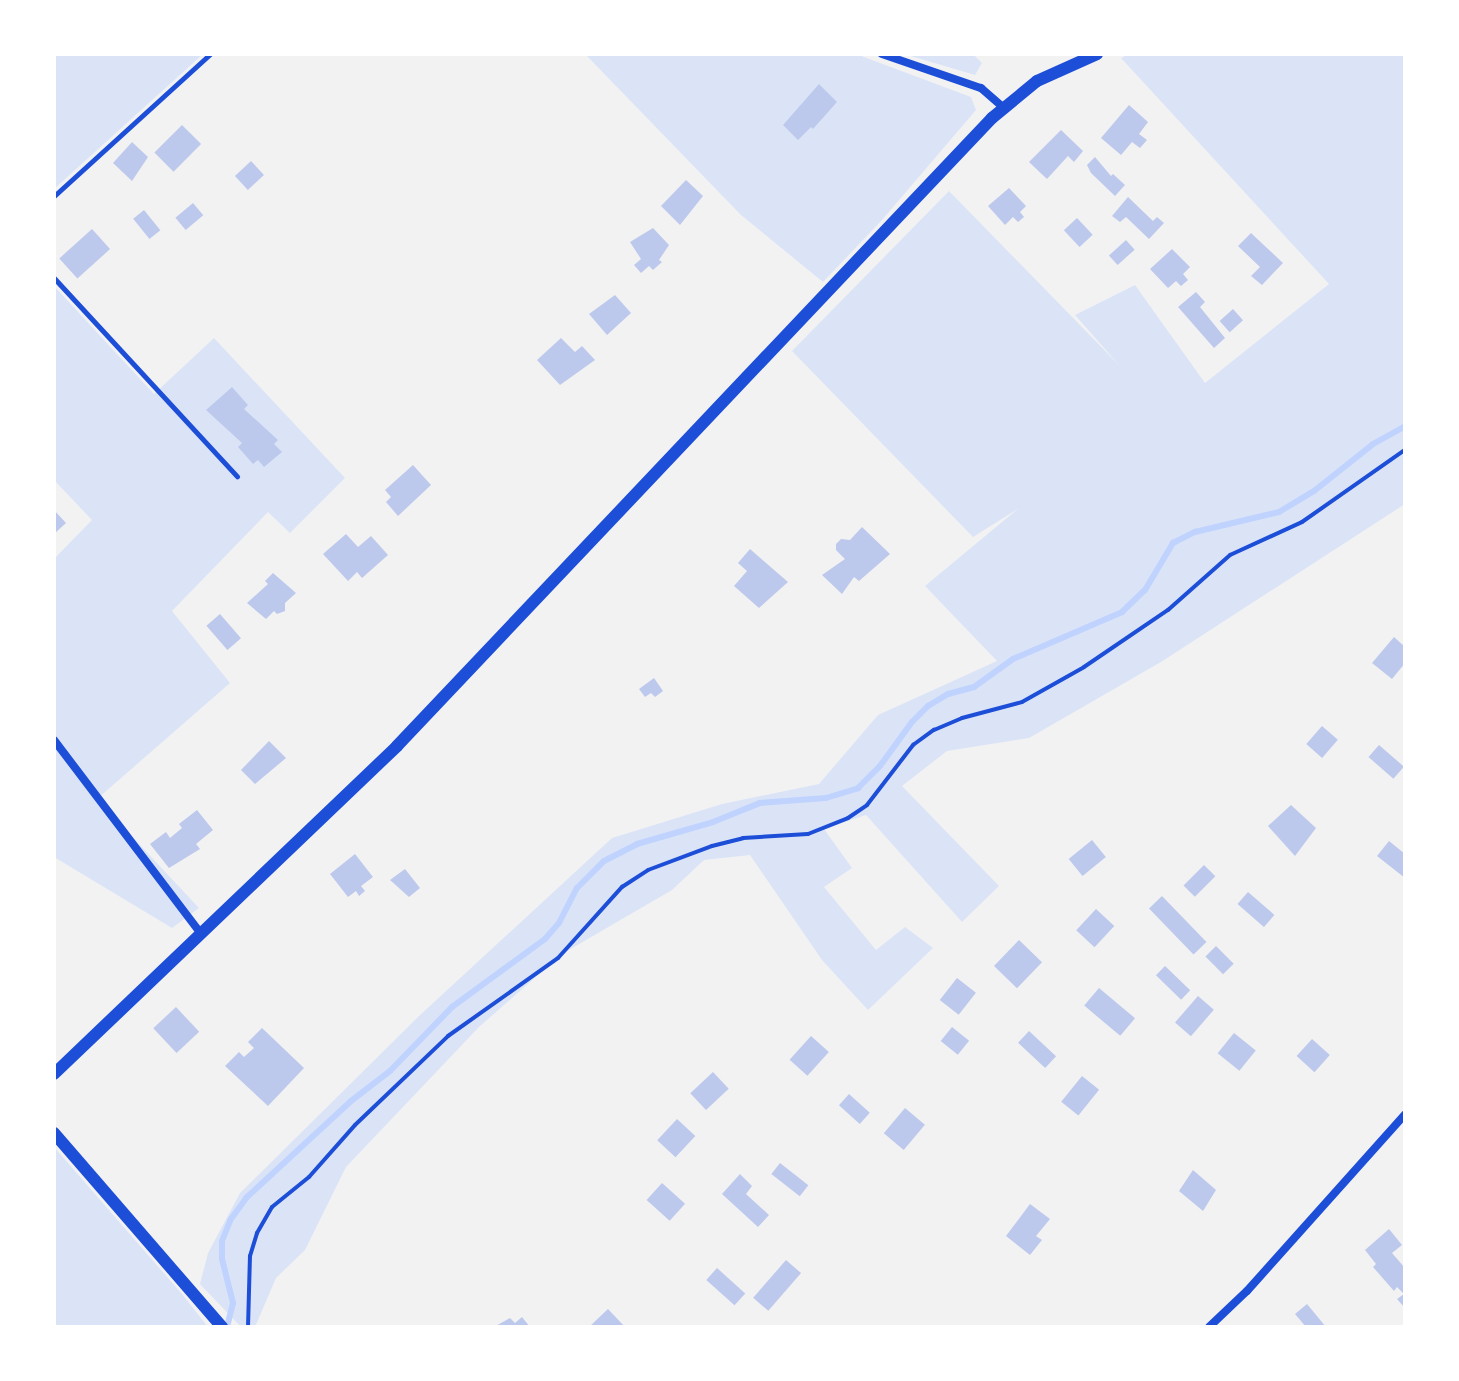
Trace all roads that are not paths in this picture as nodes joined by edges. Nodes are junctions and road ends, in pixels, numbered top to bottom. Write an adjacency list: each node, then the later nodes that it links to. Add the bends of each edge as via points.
1 (210, 54): 5 (lane)
2 (882, 54): 4 (street, via 981,88)
3 (1097, 54): 4 (street, via 1037,81)
4 (1004, 108): 9 (street, via 397,746)
5 (54, 196)
6 (54, 278): 7 (lane)
7 (237, 476)
8 (54, 740): 9 (street)
9 (201, 934): 10 (street)
10 (54, 1074)
11 (1405, 1114): 14 (street)
12 (54, 1133): 13 (street)
13 (219, 1324)
14 (1209, 1327)

